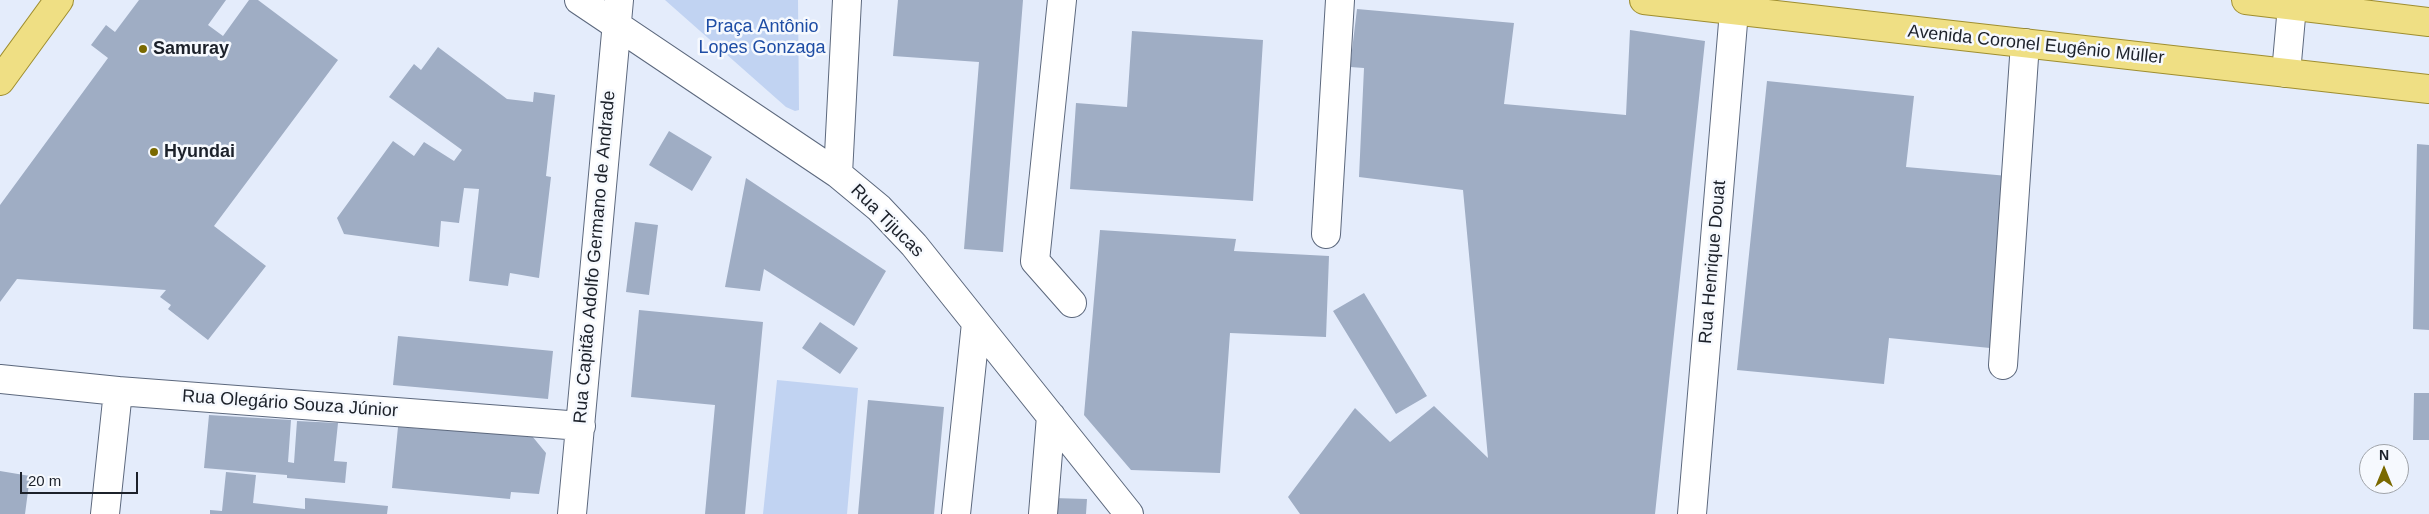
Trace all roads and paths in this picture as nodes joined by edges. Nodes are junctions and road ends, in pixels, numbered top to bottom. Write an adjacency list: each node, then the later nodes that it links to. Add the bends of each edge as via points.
1 (59, 0): 14 (main road)
2 (579, 0): 10 (street, Rua Tijucas)
3 (847, 0): 16 (street)
4 (1062, 0): 18 (street, via 1035,261)
5 (1340, 0): 17 (street)
6 (2246, 0): 8 (main road)
7 (1654, 1): 9 (main road, Avenida Coronel Eugênio Müller)
8 (2292, 6): 11 (main road); 13 (street)
9 (1734, 11): 12 (main road, Avenida Coronel Eugênio Müller); 30 (street, Rua Henrique Douat)
10 (618, 12): 16 (street, Rua Tijucas); 24 (street, Rua Capitão Adolfo Germano de Andrade)
11 (2429, 22)
12 (2025, 44): 13 (main road, Avenida Coronel Eugênio Müller); 20 (street)
13 (2286, 73): 15 (main road, Avenida Coronel Eugênio Müller)
14 (0, 81)
15 (2429, 89)
16 (838, 174): 19 (street, Rua Tijucas, via 879,208 914,245)
17 (1326, 234)
18 (1072, 303)
19 (976, 323): 23 (street, Rua Tijucas); 27 (street)
20 (2003, 365)
21 (0, 380): 22 (street, Rua Olegário Souza Júnior)
22 (118, 391): 24 (street, Rua Olegário Souza Júnior); 25 (street)
23 (1050, 416): 28 (street); 29 (street, Rua Tijucas)
24 (581, 426): 26 (street, Rua Capitão Adolfo Germano de Andrade)
25 (106, 514)
26 (572, 514)
27 (956, 514)
28 (1043, 514)
29 (1128, 514)
30 (1692, 514)

